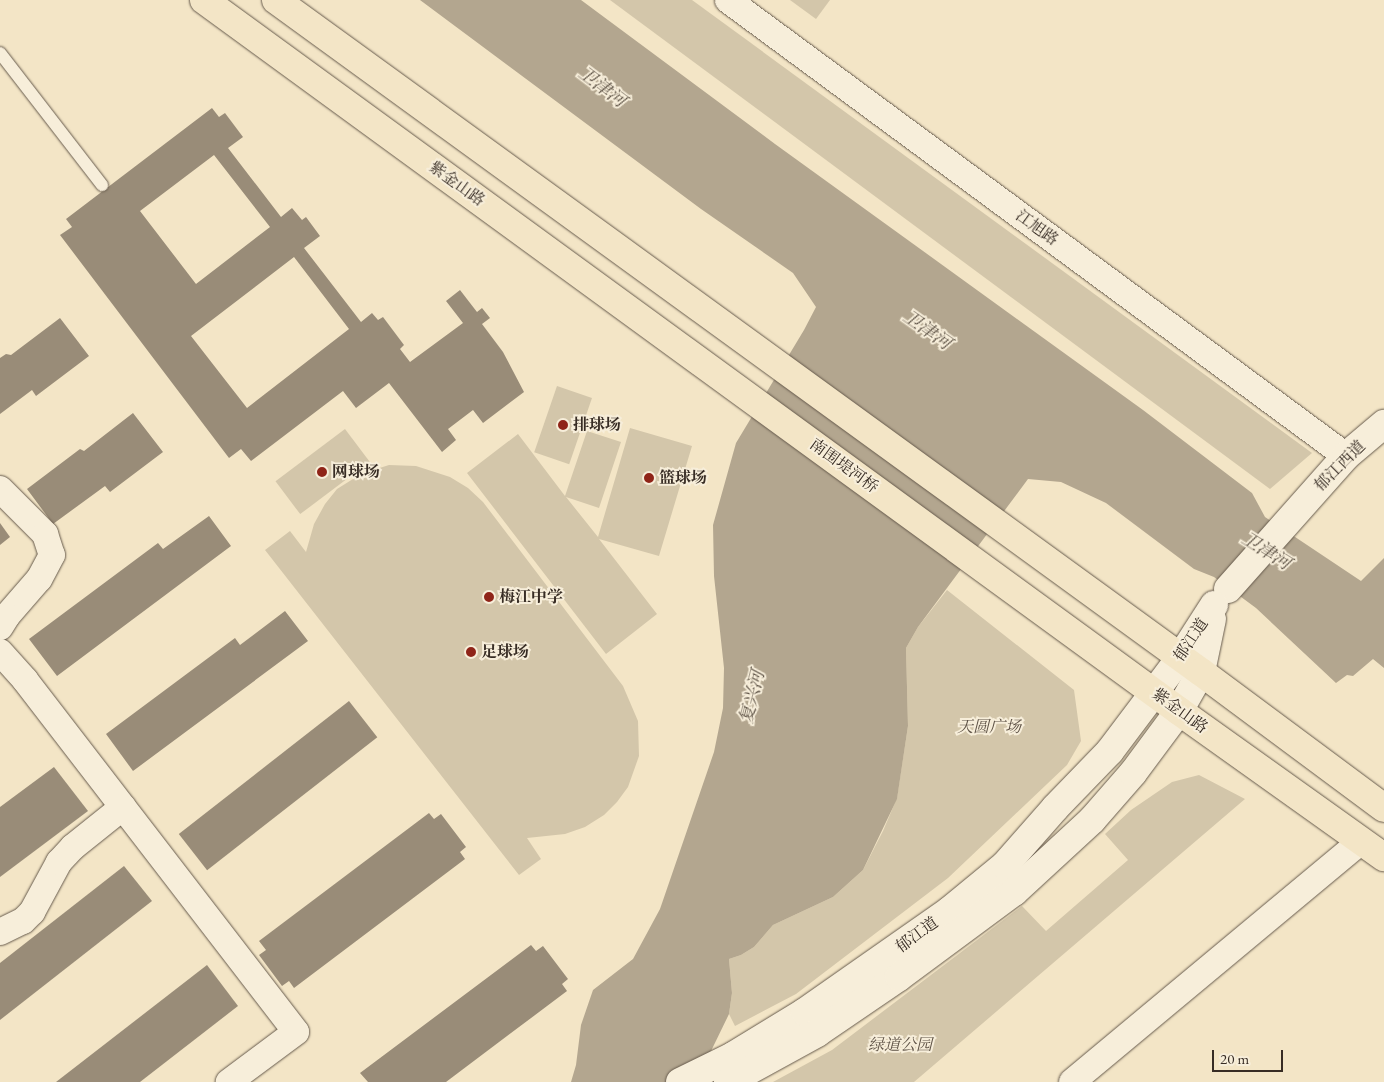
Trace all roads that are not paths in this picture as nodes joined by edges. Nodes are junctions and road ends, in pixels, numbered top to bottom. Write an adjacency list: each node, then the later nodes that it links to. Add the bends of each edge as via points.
1 (204, 0): 6 (main road, 紫金山路)
2 (276, 0): 14 (main road)
3 (728, 0): 8 (street, 江旭路)
4 (0, 53): 5 (lane)
5 (102, 185)
6 (711, 368): 10 (main road, 南围堤河桥)
7 (1384, 424): 8 (main road, 郁江西道)
8 (1346, 456): 11 (main road, 郁江西道)
9 (0, 489): 12 (street, via 45,534 52,555 39,579)
10 (978, 564): 15 (main road, 紫金山路)
11 (1221, 597): 14 (main road, 郁江道)
12 (0, 627)
13 (0, 652): 17 (street)
14 (1190, 665): 15 (main road, 郁江道); 16 (main road, 郁江道); 18 (main road)
15 (1153, 692): 16 (main road, 紫金山路); 22 (main road, 郁江道, via 1110,751 1005,866)
16 (1179, 711): 19 (main road, 紫金山路); 22 (main road, 郁江道, via 1128,779 1092,820 1014,892 959,933)
17 (123, 807): 21 (street, via 72,847 59,862 32,912 22,922); 23 (street, via 296,1032)
18 (1384, 808)
19 (1361, 841): 20 (main road, 紫金山路); 26 (street)
20 (1384, 857)
21 (0, 932)
22 (811, 1022): 24 (main road, 郁江道); 25 (main road, 郁江道)
23 (228, 1082)
24 (680, 1082)
25 (728, 1082)
26 (1072, 1082)

